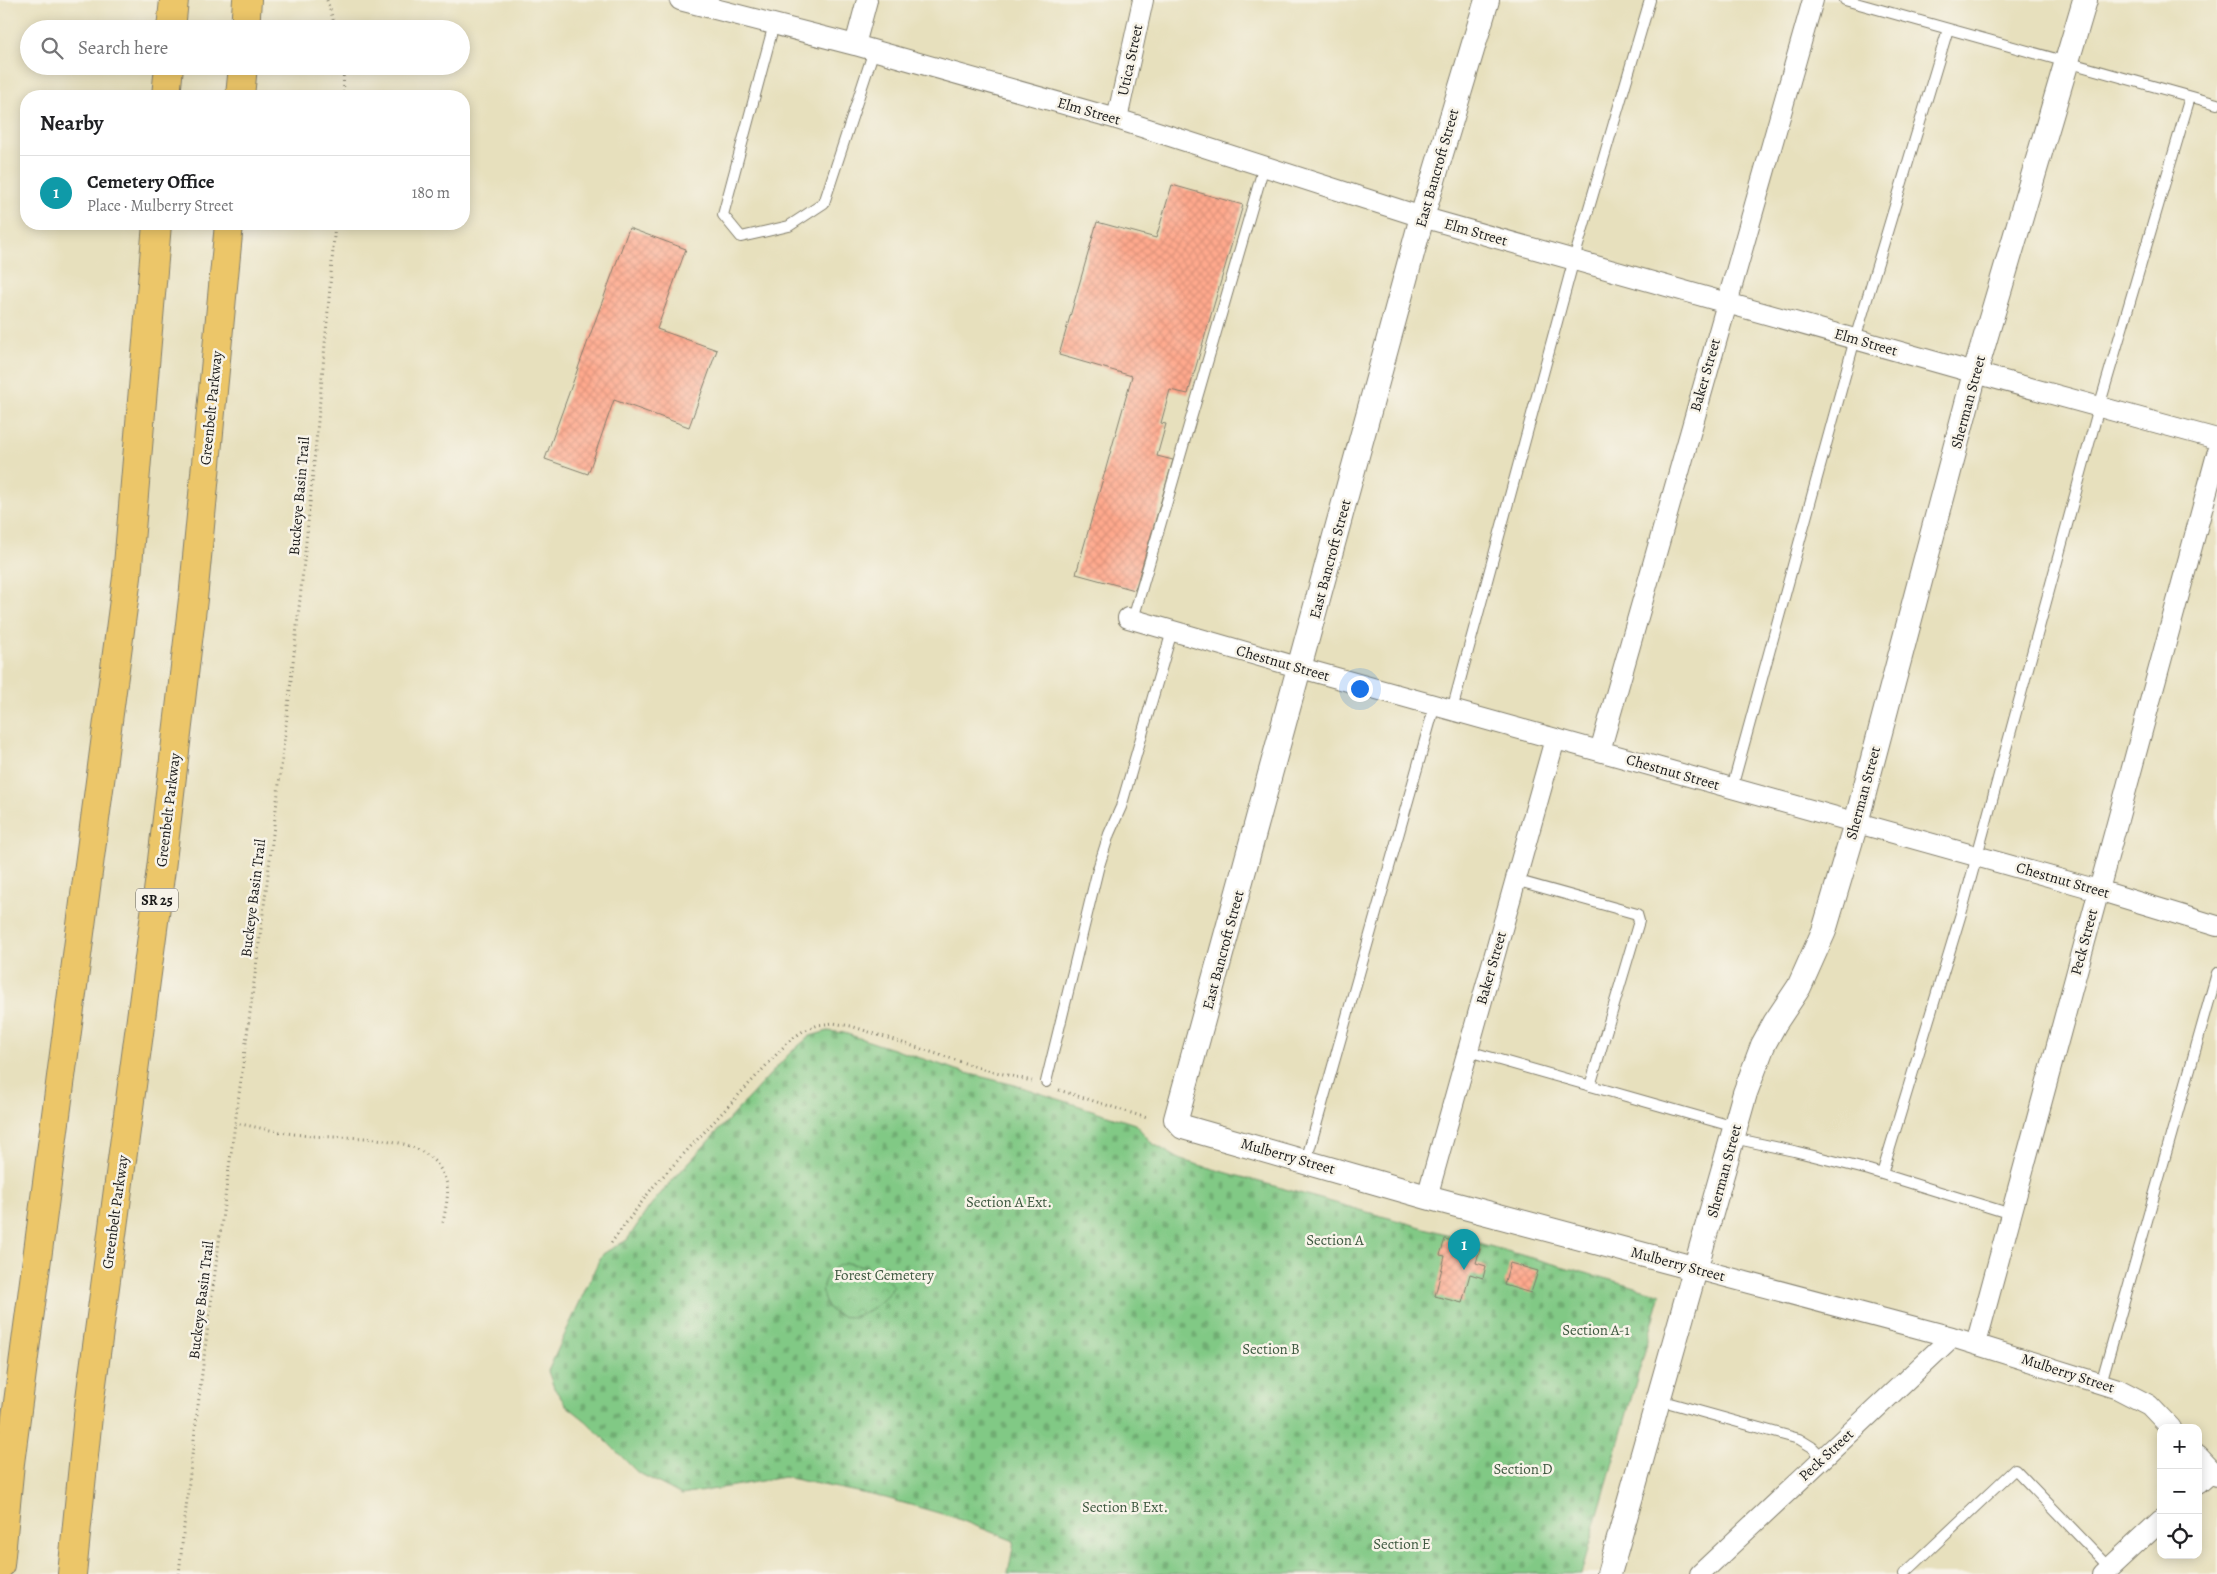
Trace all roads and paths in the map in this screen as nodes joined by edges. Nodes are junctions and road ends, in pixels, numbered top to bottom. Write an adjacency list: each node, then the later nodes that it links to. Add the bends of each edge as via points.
1 (174, 0): 12 (main road)
2 (247, 0): 13 (main road)
3 (326, 0): 14 (path)
4 (680, 0): 15 (street, Elm Street)
5 (867, 0): 17 (street)
6 (1143, 0): 28 (street, Utica Street)
7 (1487, 0): 30 (street, East Bancroft Street)
8 (1650, 0): 34 (lane)
9 (1813, 0): 35 (street, Baker Street)
10 (1845, 0): 16 (lane)
11 (2085, 0): 19 (street, Sherman Street)
12 (172, 20)
13 (246, 20)
14 (333, 20)
15 (774, 24): 17 (street, Elm Street); 18 (lane, via 723,215 741,237 789,226 824,203)
16 (1948, 29): 19 (lane); 36 (lane)
17 (854, 45): 18 (street, Elm Street)
18 (874, 50): 28 (street, Elm Street)
19 (2067, 62): 26 (lane); 37 (street, Sherman Street)
20 (168, 75): 23 (main road)
21 (242, 75): 24 (main road)
22 (343, 75): 25 (path)
23 (167, 90)
24 (241, 90)
25 (344, 90)
26 (2190, 97): 27 (lane); 38 (lane)
27 (2217, 104)
28 (1117, 119): 29 (street, Elm Street)
29 (1264, 166): 30 (street, Elm Street); 41 (lane)
30 (1422, 217): 34 (street, Elm Street); 43 (street, East Bancroft Street)
31 (156, 230): 78 (main road, via 127,577 11,1453)
32 (228, 230): 80 (main road, Greenbelt Parkway / SR 25, via 191,609 159,879 89,1406)
33 (334, 230): 60 (path, Buckeye Basin Trail, via 300,604)
34 (1574, 259): 35 (street, Elm Street); 44 (lane)
35 (1726, 302): 36 (street, Elm Street); 46 (street, Baker Street)
36 (1855, 339): 37 (street, Elm Street); 47 (lane)
37 (1975, 374): 38 (street, Elm Street); 48 (street, Sherman Street)
38 (2099, 407): 39 (street, Elm Street); 49 (lane)
39 (2217, 439)
40 (2217, 454): 51 (street, Peck Street)
41 (1131, 618): 42 (street, Chestnut Street)
42 (1172, 631): 43 (street, Chestnut Street); 55 (lane, via 1121,808 1098,869)
43 (1300, 668): 44 (street, Chestnut Street); 59 (street, East Bancroft Street)
44 (1444, 708): 45 (street, Chestnut Street); 62 (lane)
45 (1555, 739): 46 (street, Chestnut Street); 50 (street, Baker Street)
46 (1600, 751): 47 (street, Chestnut Street)
47 (1732, 788): 48 (street, Chestnut Street)
48 (1856, 823): 49 (street, Chestnut Street); 61 (street, Sherman Street, via 1824,931 1799,987 1764,1044)
49 (1976, 856): 51 (street, Chestnut Street); 63 (lane)
50 (1515, 880): 54 (street, Baker Street); 56 (lane, via 1637,914 1639,921)
51 (2098, 890): 52 (street, Chestnut Street); 65 (street, Peck Street)
52 (2217, 926)
53 (2217, 973): 71 (lane)
54 (1468, 1051): 56 (lane); 64 (street, Baker Street)
55 (1043, 1083): 67 (path, via 983,1069 851,1026 818,1025 789,1041 769,1061 653,1187)
56 (1590, 1086): 61 (lane)
57 (1058, 1090): 58 (path)
58 (1147, 1118)
59 (1176, 1119): 62 (street, Mulberry Street, via 1183,1127)
60 (235, 1123): 66 (path, via 302,1135 397,1141 423,1151 447,1182); 81 (path, Buckeye Basin Trail)
61 (1734, 1133): 63 (lane); 68 (street, Sherman Street)
62 (1306, 1161): 64 (street, Mulberry Street)
63 (1882, 1174): 65 (lane)
64 (1427, 1197): 68 (street, Mulberry Street)
65 (2011, 1214): 70 (street, Peck Street)
66 (443, 1223)
67 (611, 1243)
68 (1697, 1269): 69 (street, Mulberry Street); 72 (street, Sherman Street)
69 (1952, 1337): 70 (street, Mulberry Street); 74 (street, Peck Street)
70 (1976, 1344): 71 (street, Mulberry Street)
71 (2101, 1383): 73 (street, Mulberry Street, via 2132,1394 2149,1405)
72 (1659, 1400): 74 (lane, via 1799,1440); 82 (street, Sherman Street)
73 (2167, 1424)
74 (1823, 1458): 83 (street, Peck Street)
75 (2202, 1461): 76 (street)
76 (2212, 1475)
77 (2157, 1524): 79 (street)
78 (0, 1566)
79 (2110, 1572): 84 (lane, via 2015,1469)
80 (72, 1574)
81 (180, 1574)
82 (1609, 1574)
83 (1700, 1574)
84 (1904, 1574)

